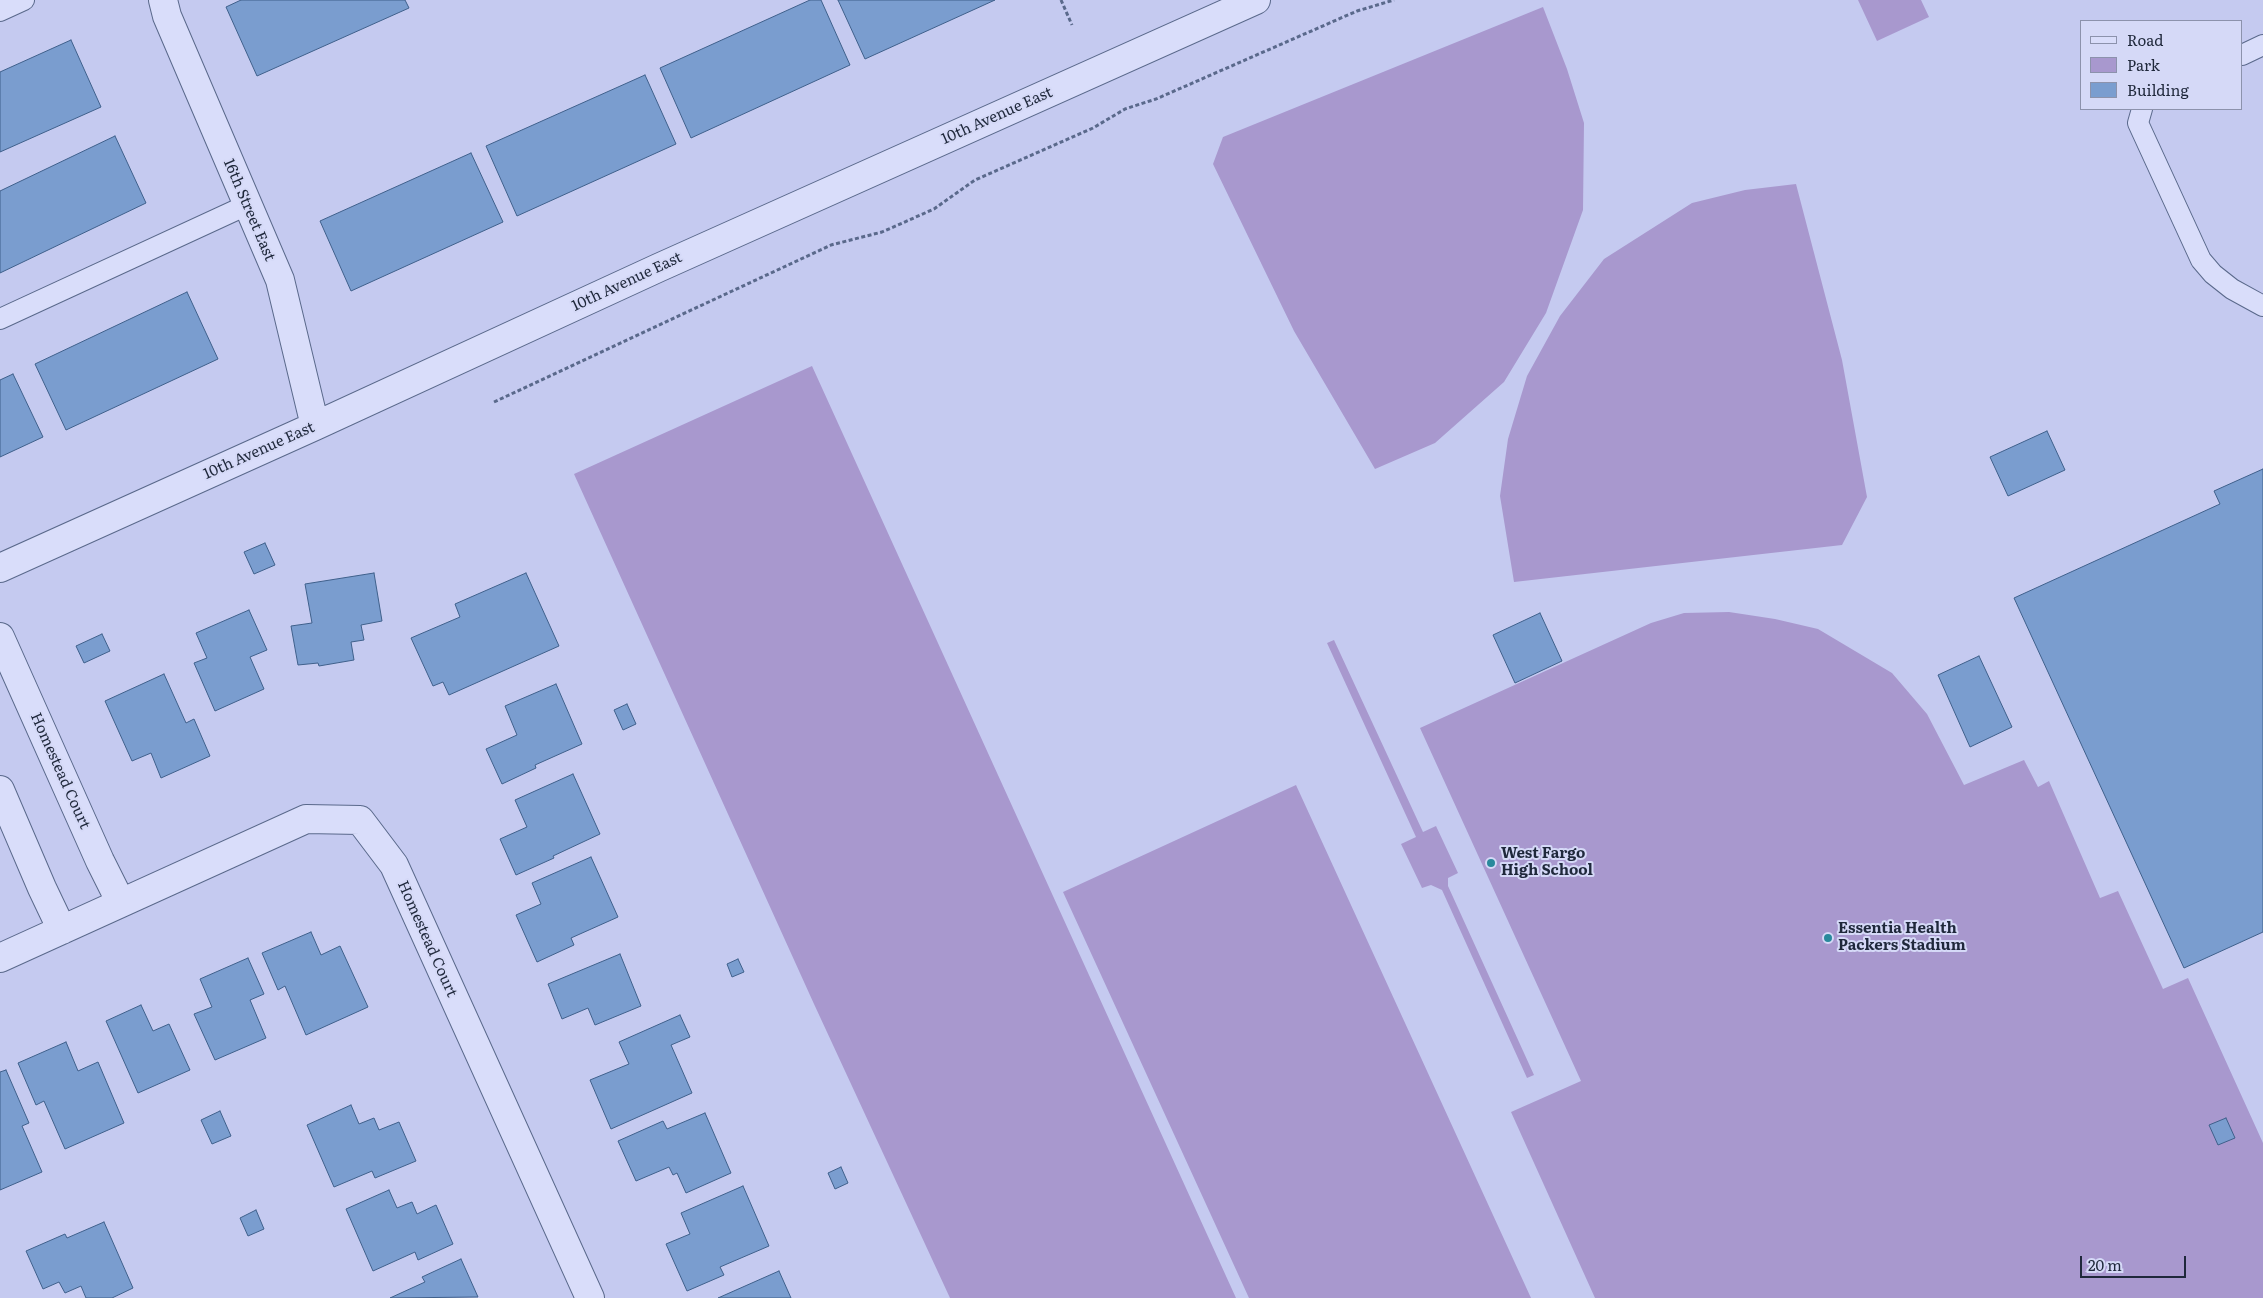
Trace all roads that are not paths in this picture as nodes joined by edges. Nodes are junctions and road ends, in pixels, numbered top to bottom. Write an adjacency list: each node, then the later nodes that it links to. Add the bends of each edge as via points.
1 (24, 0): 4 (lane)
2 (163, 0): 8 (street, 16th Street East)
3 (1256, 0): 11 (street, 10th Avenue East)
4 (0, 11)
5 (2263, 45): 6 (lane)
6 (2243, 55)
7 (2142, 110): 9 (lane, via 2138,123 2201,260 2212,274 2232,289)
8 (247, 205): 10 (lane); 11 (street, 16th Street East, via 280,280)
9 (2263, 306)
10 (0, 319)
11 (315, 426): 12 (street, 10th Avenue East)
12 (0, 568)
13 (0, 637): 15 (street, Homestead Court)
14 (0, 790): 16 (street)
15 (121, 903): 16 (street, Homestead Court); 18 (street, Homestead Court, via 306,819 360,820 394,864)
16 (62, 930): 17 (street, Homestead Court)
17 (0, 958)
18 (590, 1298)

